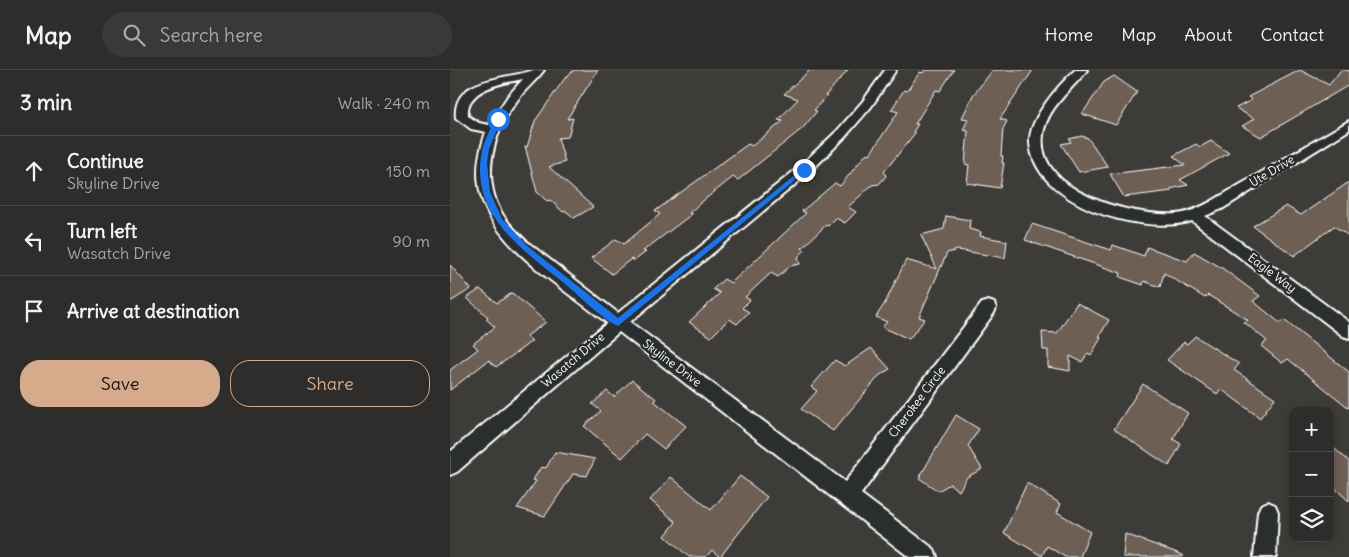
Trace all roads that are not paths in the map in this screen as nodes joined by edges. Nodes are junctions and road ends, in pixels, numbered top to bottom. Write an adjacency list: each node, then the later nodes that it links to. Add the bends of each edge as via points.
1 (891, 70): 8 (street, Wasatch Drive, via 867,104 824,152)
2 (1082, 70): 6 (street, Ute Drive, via 1057,97 1037,135 1039,155 1048,172 1069,192 1102,209 1159,220)
3 (537, 72): 5 (street, Skyline Drive, via 505,107); 5 (street, Skyline Drive, via 496,80 466,98 461,105 462,118 475,126)
4 (1349, 125): 6 (street, Ute Drive, via 1217,205)
5 (493, 130): 8 (street, Skyline Drive, via 486,149 484,178 486,192 499,221 523,246)
6 (1194, 215): 9 (street, Eagle Way)
7 (988, 308): 11 (street, Cherokee Circle)
8 (618, 322): 10 (street, Wasatch Drive); 11 (street, Skyline Drive)
9 (1349, 331)
10 (450, 466)
11 (847, 496): 13 (street, Skyline Drive)
12 (1268, 512): 14 (street)
13 (926, 557)
14 (1265, 557)

